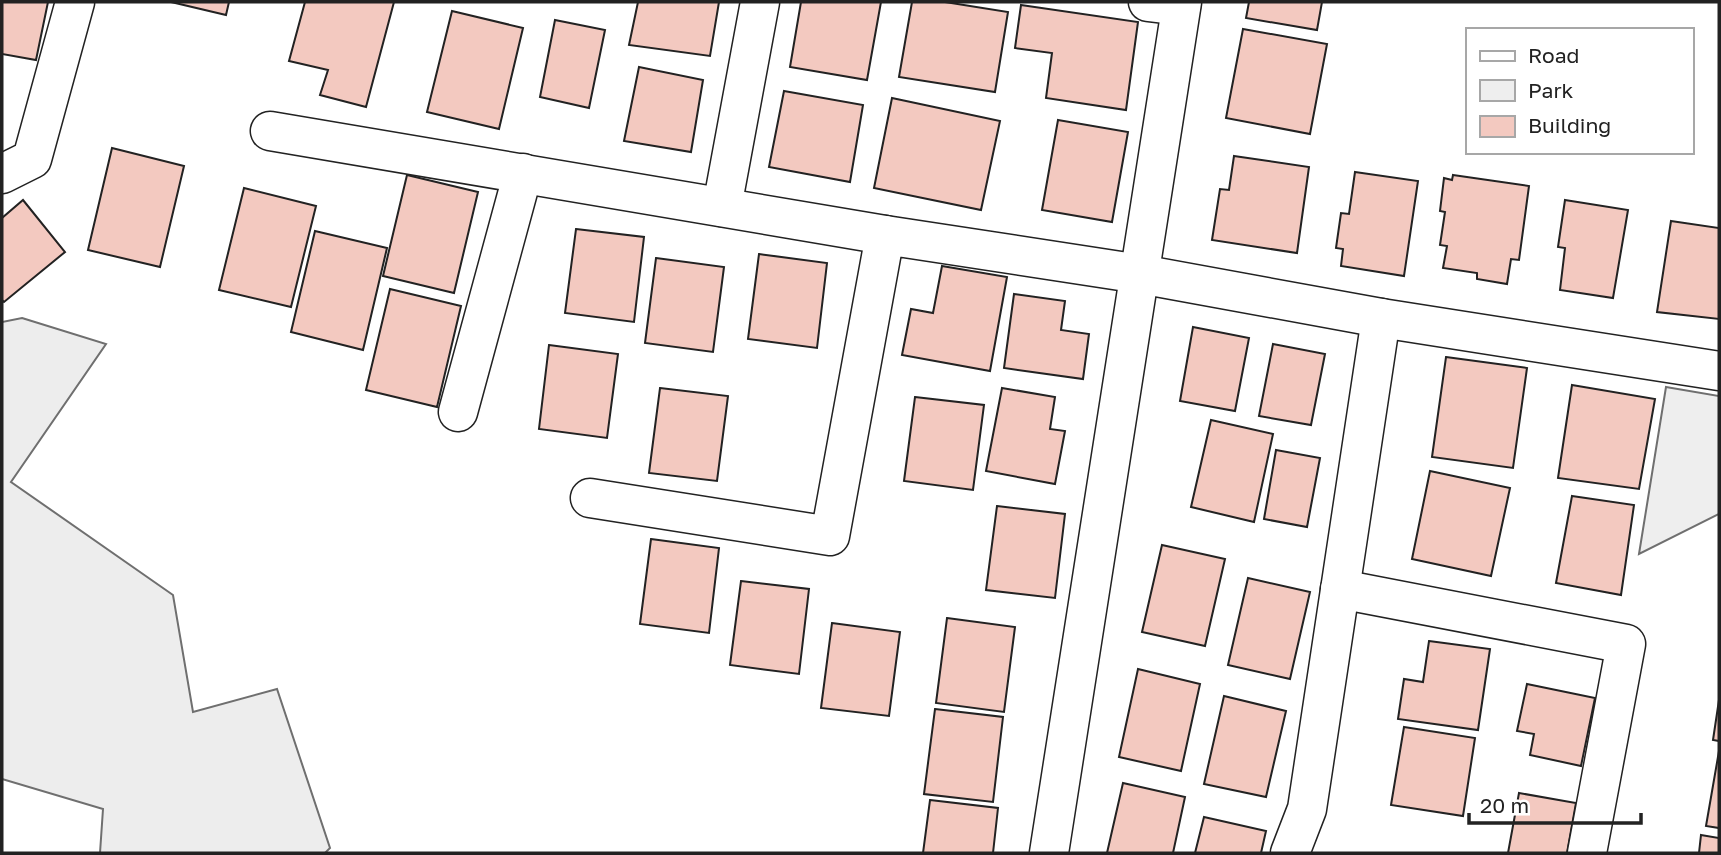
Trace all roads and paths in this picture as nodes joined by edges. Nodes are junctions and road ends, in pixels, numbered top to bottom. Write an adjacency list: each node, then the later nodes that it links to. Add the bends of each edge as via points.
1 (75, 2): 6 (street, via 32,159)
2 (760, 2): 7 (street)
3 (1170, 3): 9 (street)
4 (270, 131): 5 (street)
5 (523, 173): 7 (street); 12 (street)
6 (2, 174)
7 (722, 207): 8 (street)
8 (885, 234): 9 (street); 13 (street, via 830,536)
9 (1140, 274): 10 (street); 15 (street)
10 (1381, 318): 11 (street); 14 (street)
11 (1719, 371)
12 (458, 412)
13 (590, 498)
14 (1340, 589): 16 (street, via 1307,809); 17 (street, via 1626,645)
15 (1049, 853)
16 (1290, 853)
17 (1587, 853)

